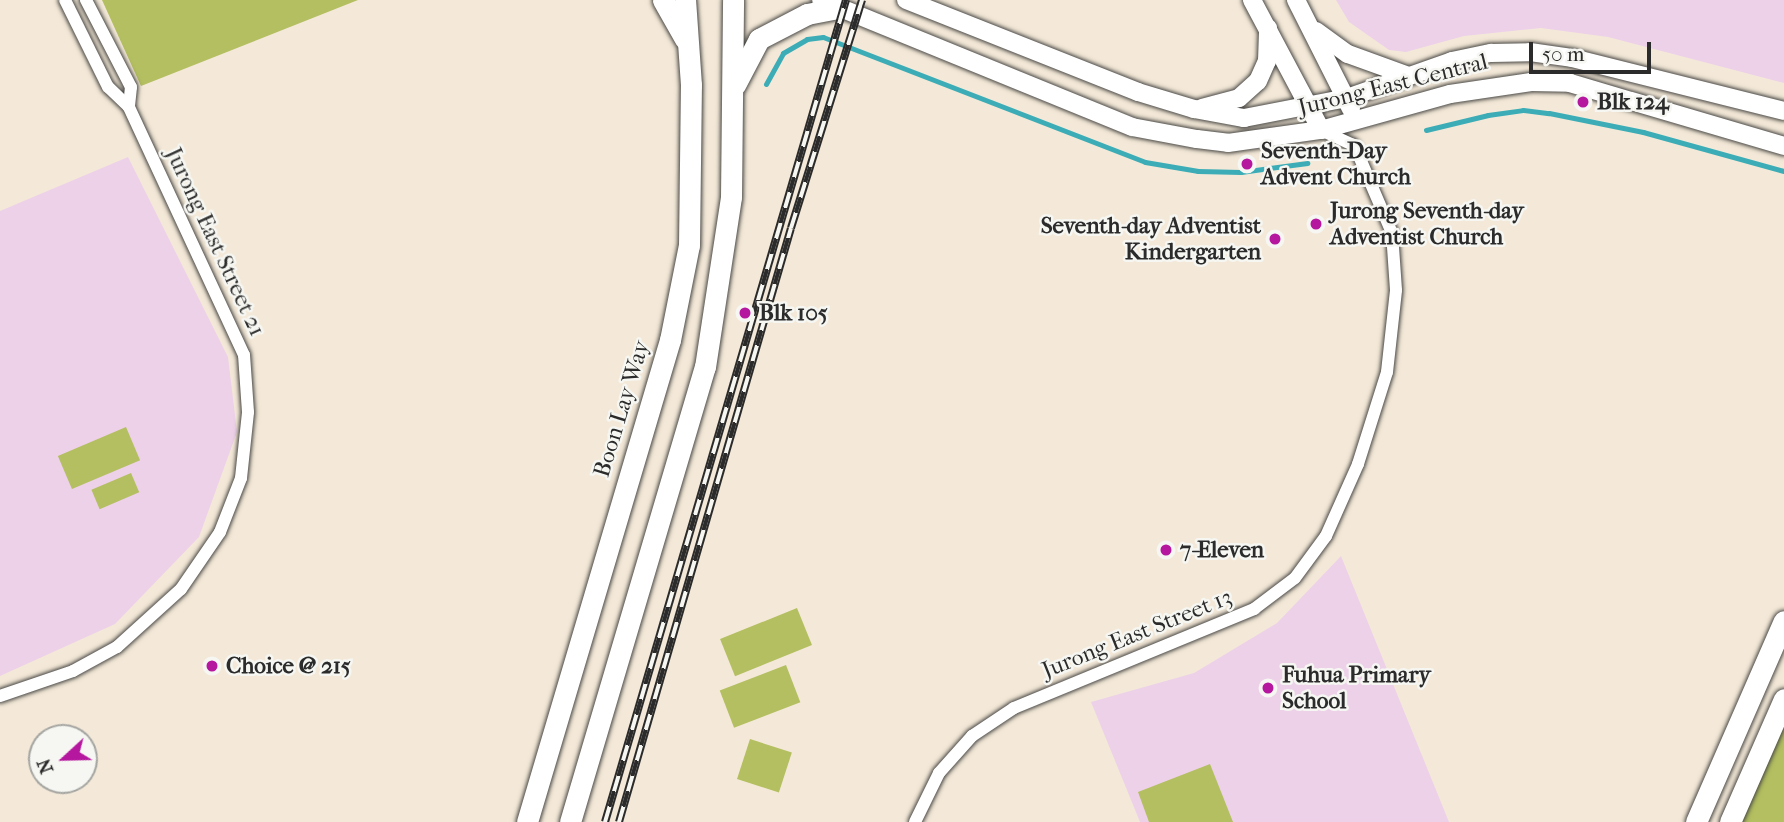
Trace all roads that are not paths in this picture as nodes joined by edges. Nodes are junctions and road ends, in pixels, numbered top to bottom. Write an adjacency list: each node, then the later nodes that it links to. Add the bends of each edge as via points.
1 (65, 0): 17 (street, Jurong East Street 21, via 108,87)
2 (86, 0): 17 (street, Jurong East Street 21, via 131,88)
3 (663, 0): 12 (main road)
4 (685, 0): 12 (main road, Boon Lay Way)
5 (733, 0): 14 (main road)
6 (906, 0): 18 (main road, Jurong East Central)
7 (1252, 0): 10 (main road)
8 (1296, 0): 11 (main road)
9 (830, 4): 14 (main road, via 759,39); 21 (main road, Jurong East Central, via 1132,127 1227,143)
10 (1268, 28): 16 (main road); 18 (main road, via 1267,61 1258,81 1239,98)
11 (1312, 29): 13 (main road, via 1348,54); 15 (main road)
12 (688, 44): 27 (main road, Boon Lay Way, via 690,245 673,326)
13 (1406, 75): 15 (main road, Jurong East Central); 19 (main road, Jurong East Central, via 1491,53 1530,52 1572,58)
14 (734, 87): 28 (main road, via 731,197 703,375)
15 (1347, 98): 16 (main road, Jurong East Central); 20 (main road)
16 (1310, 105): 18 (main road, Jurong East Central, via 1244,118); 21 (main road)
17 (129, 107): 25 (street, Jurong East Street 21, via 244,355 248,412 241,478 212,543 181,589 145,622 117,647 73,671)
18 (1194, 109)
19 (1784, 111)
20 (1356, 122): 21 (main road, Jurong East Central); 22 (street); 23 (main road, Jurong East Central, via 1509,82 1570,83)
21 (1321, 130): 22 (street)
22 (1353, 145): 29 (street, Jurong East Street 13, via 1392,233 1395,324 1387,372 1358,464 1326,536 1295,578 1254,609 1026,703 972,736 939,773)
23 (1784, 146)
24 (1784, 621): 30 (main road)
25 (0, 695)
26 (1784, 699): 31 (main road)
27 (527, 822)
28 (570, 822)
29 (915, 822)
30 (1696, 822)
31 (1730, 822)

